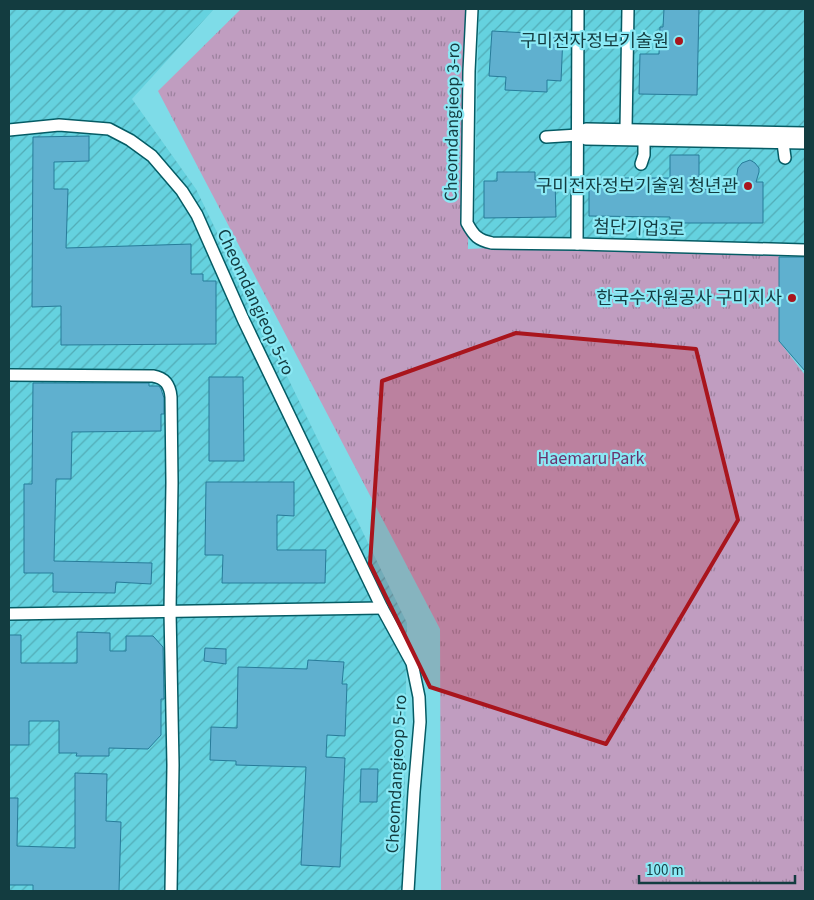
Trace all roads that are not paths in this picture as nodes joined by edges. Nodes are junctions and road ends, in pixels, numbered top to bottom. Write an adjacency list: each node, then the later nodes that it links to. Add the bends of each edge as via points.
1 (472, 9): 14 (street, Cheomdangieop 3-ro, via 467,223 474,235 492,243)
2 (578, 9): 7 (street)
3 (628, 9): 4 (street)
4 (626, 129): 7 (street, via 586,129); 9 (street)
5 (9, 130): 17 (street, Cheomdangieop 5-ro, via 59,125 109,129 152,156 182,191 197,215 243,319)
6 (805, 133): 9 (street)
7 (578, 134): 8 (street); 10 (street, via 586,139); 14 (street)
8 (546, 137)
9 (782, 138): 10 (street); 11 (street); 12 (street)
10 (644, 140): 13 (street)
11 (805, 143)
12 (785, 158)
13 (641, 164)
14 (578, 244): 15 (street, 첨단기업3로)
15 (805, 250)
16 (9, 375): 18 (street, via 145,376 160,377 166,382 171,397 172,454)
17 (382, 608): 18 (street); 21 (street, Cheomdangieop 5-ro, via 412,663 419,697)
18 (170, 612): 19 (street); 20 (street)
19 (9, 614)
20 (171, 891)
21 (408, 891)

